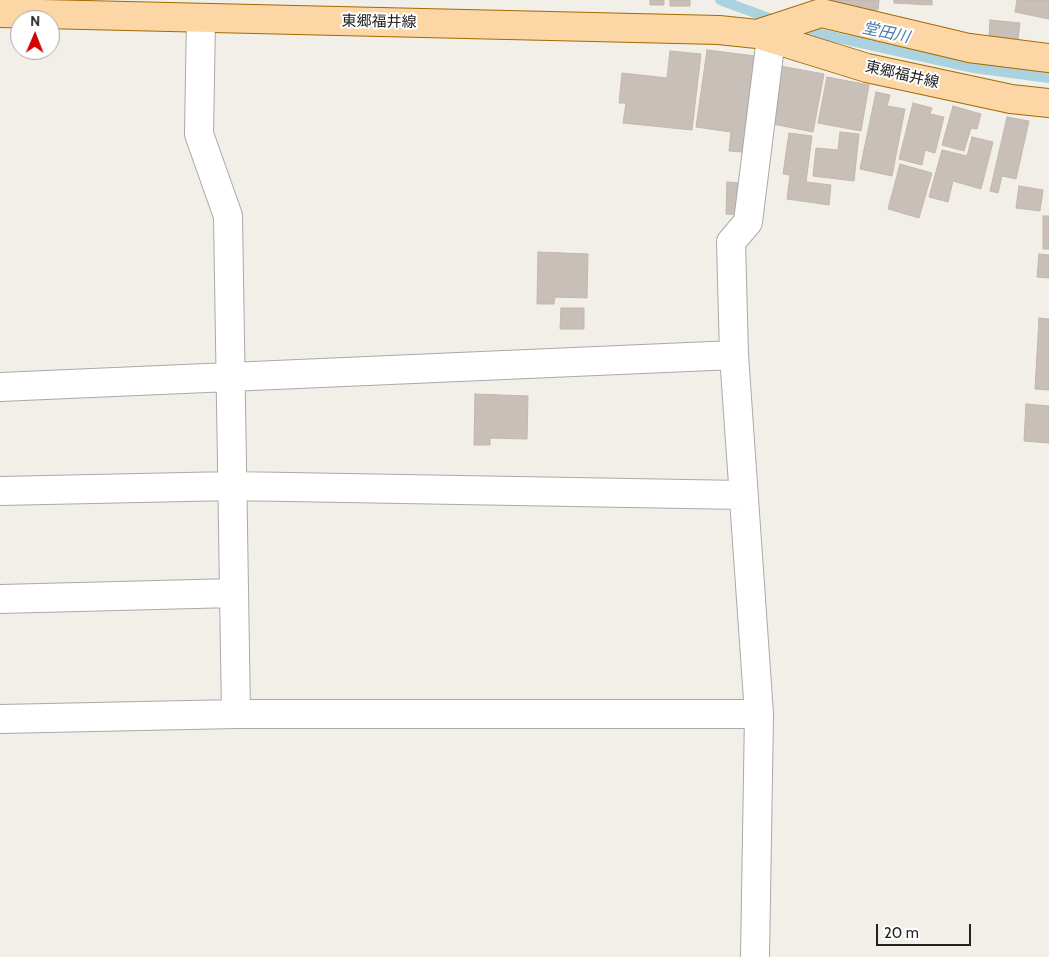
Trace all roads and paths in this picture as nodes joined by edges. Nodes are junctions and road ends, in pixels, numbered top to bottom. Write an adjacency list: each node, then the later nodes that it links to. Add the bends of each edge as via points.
1 (815, 10): 4 (main road, 東郷福井線); 5 (main road, 東郷福井線, via 969,48)
2 (0, 13): 3 (main road, 東郷福井線)
3 (201, 18): 4 (main road, 東郷福井線, via 718,30); 8 (street, via 199,134 228,216)
4 (764, 36): 6 (main road, 東郷福井線, via 867,68 1011,99); 7 (street, via 748,222 731,242)
5 (1049, 58)
6 (1049, 103)
7 (734, 355): 8 (street); 12 (street)
8 (230, 377): 9 (street); 10 (street)
9 (0, 387)
10 (232, 486): 11 (street); 12 (street); 13 (street)
11 (0, 491)
12 (743, 495): 16 (street)
13 (234, 594): 14 (street); 15 (street)
14 (0, 599)
15 (236, 714): 16 (street); 17 (street)
16 (759, 714): 18 (street)
17 (0, 718)
18 (755, 957)

